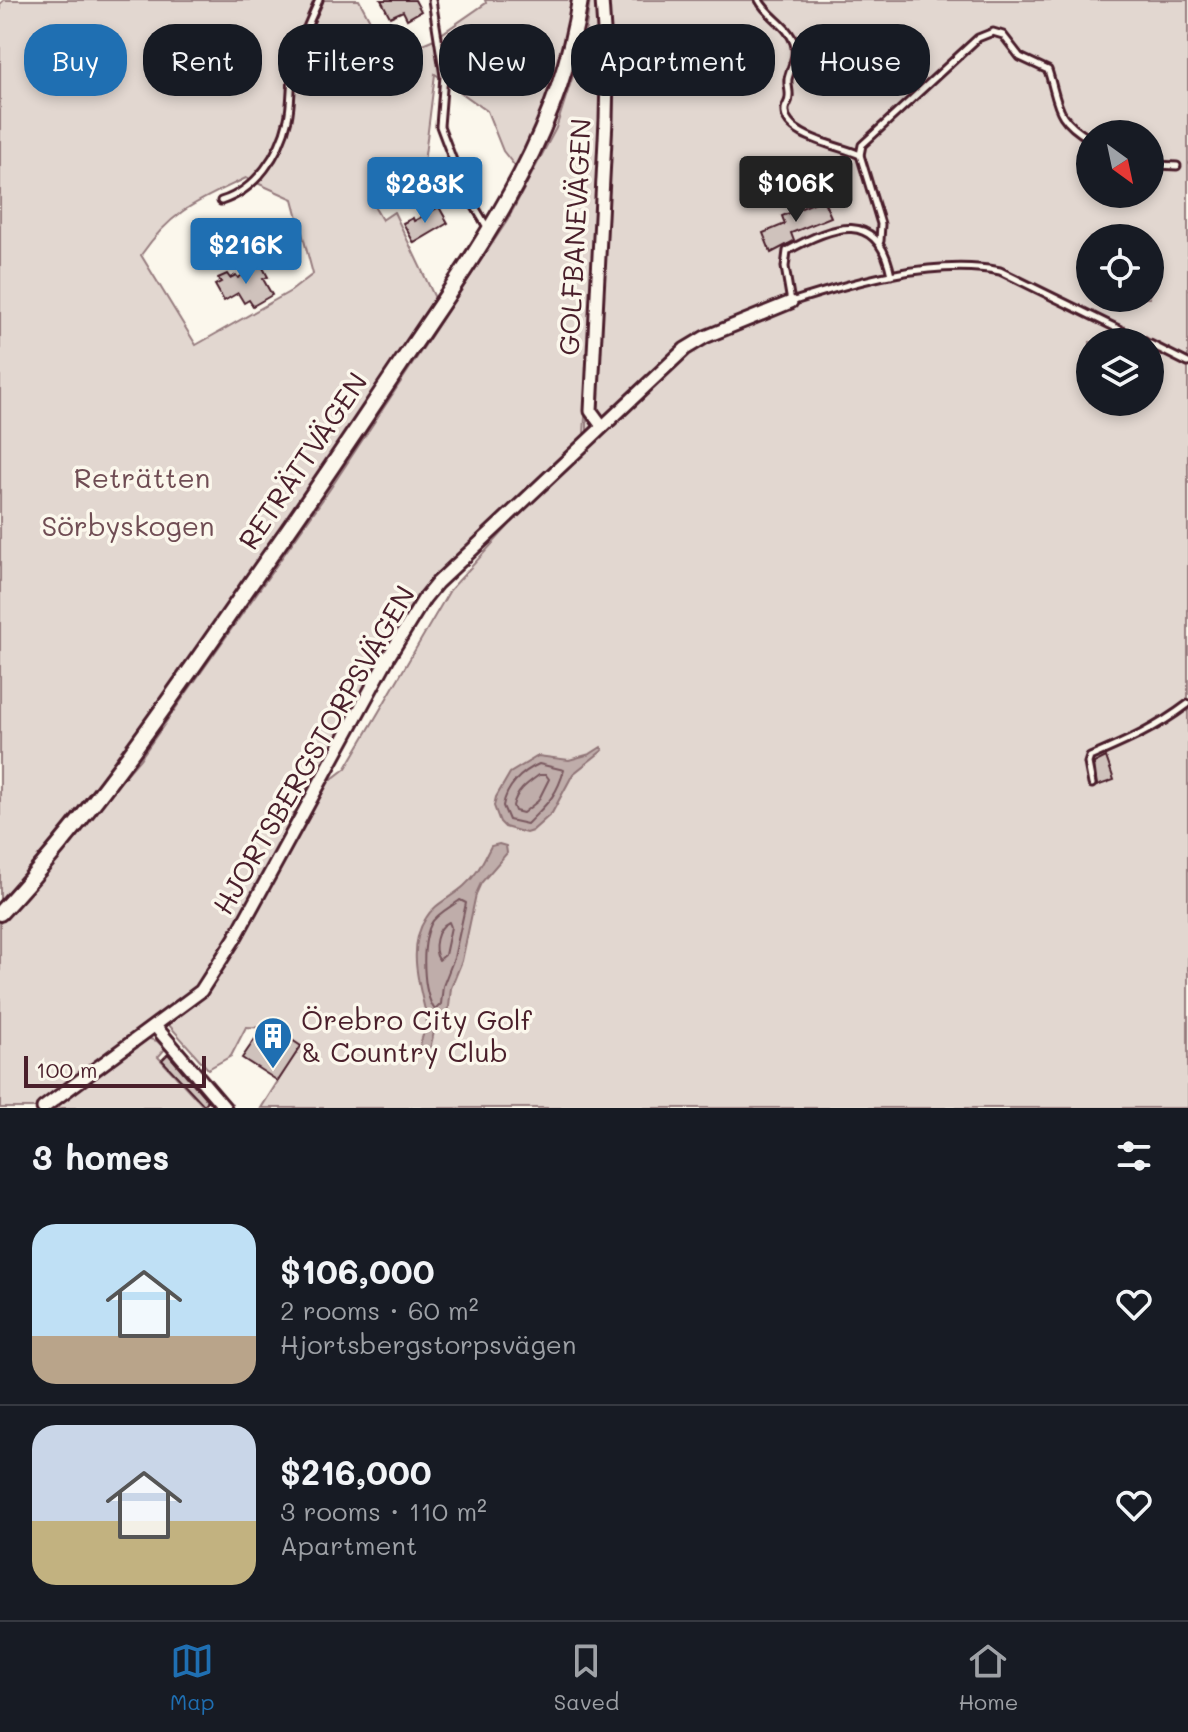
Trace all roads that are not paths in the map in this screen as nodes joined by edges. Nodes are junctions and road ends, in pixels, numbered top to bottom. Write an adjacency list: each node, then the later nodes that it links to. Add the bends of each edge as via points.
1 (319, 0): 10 (lane, via 302,35 288,119 278,144 247,189)
2 (432, 0): 11 (lane, via 444,76 440,126 463,187)
3 (580, 0): 11 (street, RETRÄTTVÄGEN, via 551,115)
4 (602, 0): 18 (street, GOLFBANEVÄGEN, via 607,76 591,397 591,411)
5 (759, 0): 7 (lane, via 795,46 787,120 809,138)
6 (1076, 128): 7 (lane, via 1054,100 1048,70 1020,57 1003,35 993,32 958,54 874,131)
7 (860, 155): 12 (lane, via 881,224)
8 (1164, 165): 9 (lane)
9 (1177, 166)
10 (221, 201)
11 (489, 229): 21 (street, RETRÄTTVÄGEN, via 325,477 130,752)
12 (880, 241): 13 (lane); 14 (lane, via 866,231 844,228 787,251)
13 (891, 275): 14 (lane, HJORTSBERGSTORPSVÄGEN); 15 (lane, HJORTSBERGSTORPSVÄGEN, via 958,266 1000,271)
14 (791, 302): 18 (street, HJORTSBERGSTORPSVÄGEN, via 685,349)
15 (1117, 328)
16 (1164, 351): 17 (lane, HJORTSBERGSTORPSVÄGEN)
17 (1188, 363)
18 (602, 426): 22 (street, HJORTSBERGSTORPSVÄGEN, via 424,599 213,975 201,991)
19 (1188, 704): 20 (lane, via 1146,732 1090,757)
20 (1092, 784)
21 (0, 913)
22 (155, 1026): 23 (street, HJORTSBERGSTORPSVÄGEN); 24 (street)
23 (43, 1108)
24 (225, 1108)

